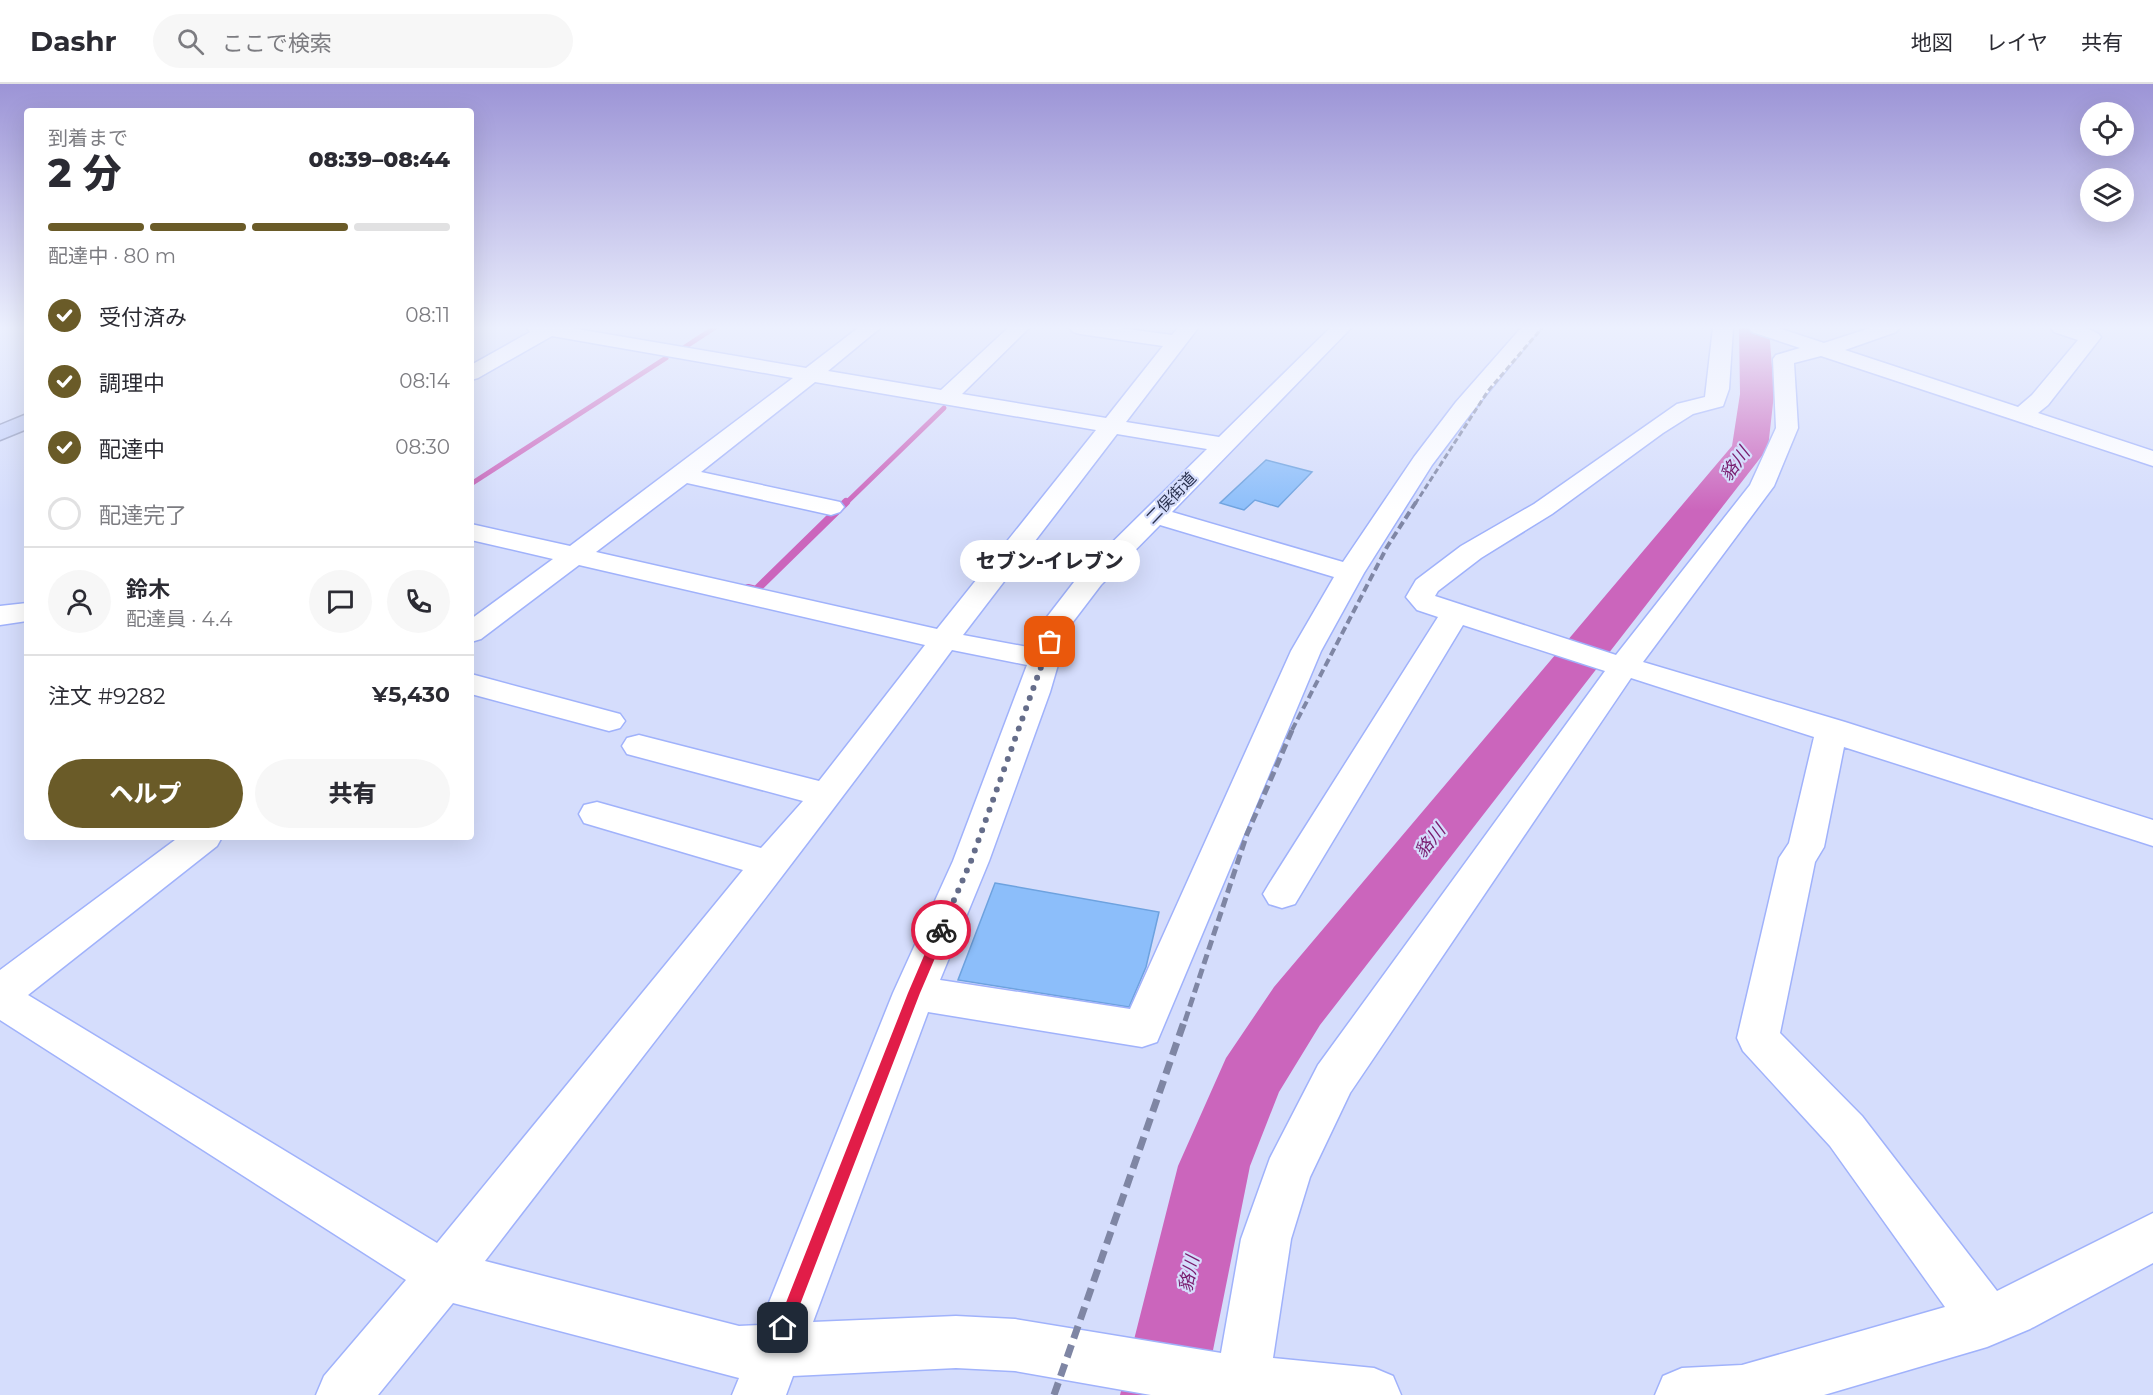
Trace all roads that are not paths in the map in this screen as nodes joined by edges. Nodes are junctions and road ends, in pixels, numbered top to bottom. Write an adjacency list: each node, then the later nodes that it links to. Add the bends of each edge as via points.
1 (791, 389): 16 (street)
2 (897, 389): 11 (street)
3 (954, 389): 11 (street)
4 (1140, 389): 13 (street)
5 (1279, 389): 14 (street, 二俣街道)
6 (1479, 389): 21 (street, via 1422,462)
7 (1718, 389): 23 (street, via 1715,401 1685,409 1426,586 1420,597 1427,604)
8 (1785, 389): 28 (street, via 1787,428 1762,486)
9 (1941, 389): 12 (street)
10 (2049, 389): 12 (street)
11 (946, 397): 13 (street)
12 (2021, 416): 15 (street)
13 (1113, 424): 14 (street); 26 (street)
14 (1223, 445): 18 (street, 二俣街道)
15 (2153, 459)
16 (682, 475): 17 (street); 20 (street)
17 (831, 507)
18 (1155, 515): 21 (street); 27 (street, 二俣街道, via 1091,579 1069,607 1055,626)
19 (474, 533): 20 (street)
20 (571, 557): 25 (street); 26 (street)
21 (1350, 573): 40 (street, via 1306,651 1142,1029)
22 (24, 612): 24 (street)
23 (1456, 612): 28 (street); 38 (street)
24 (0, 616)
25 (474, 631)
26 (944, 640): 27 (street); 33 (street)
27 (1044, 659): 40 (street, 二俣街道, via 971,861)
28 (1614, 664): 31 (street); 46 (street, via 1334,1079 1287,1174)
29 (474, 685): 30 (street)
30 (609, 721)
31 (1833, 730): 35 (street); 44 (street, via 1806,847 1797,858 1758,1038 1846,1131)
32 (639, 746): 33 (street)
33 (827, 795): 37 (street)
34 (597, 814): 37 (street)
35 (2153, 833)
36 (200, 840): 39 (street)
37 (769, 864): 43 (street)
38 (1282, 894)
39 (0, 993)
40 (914, 993): 45 (street, 二俣街道)
41 (0, 999): 43 (street)
42 (2153, 1236): 44 (street)
43 (443, 1275): 45 (street, via 739,1352); 47 (street)
44 (1987, 1322): 49 (street, via 1742,1392)
45 (767, 1372): 46 (street, via 956,1342 1016,1345)
46 (1225, 1379): 48 (street)
47 (343, 1395)
48 (1374, 1395)
49 (1682, 1395)

